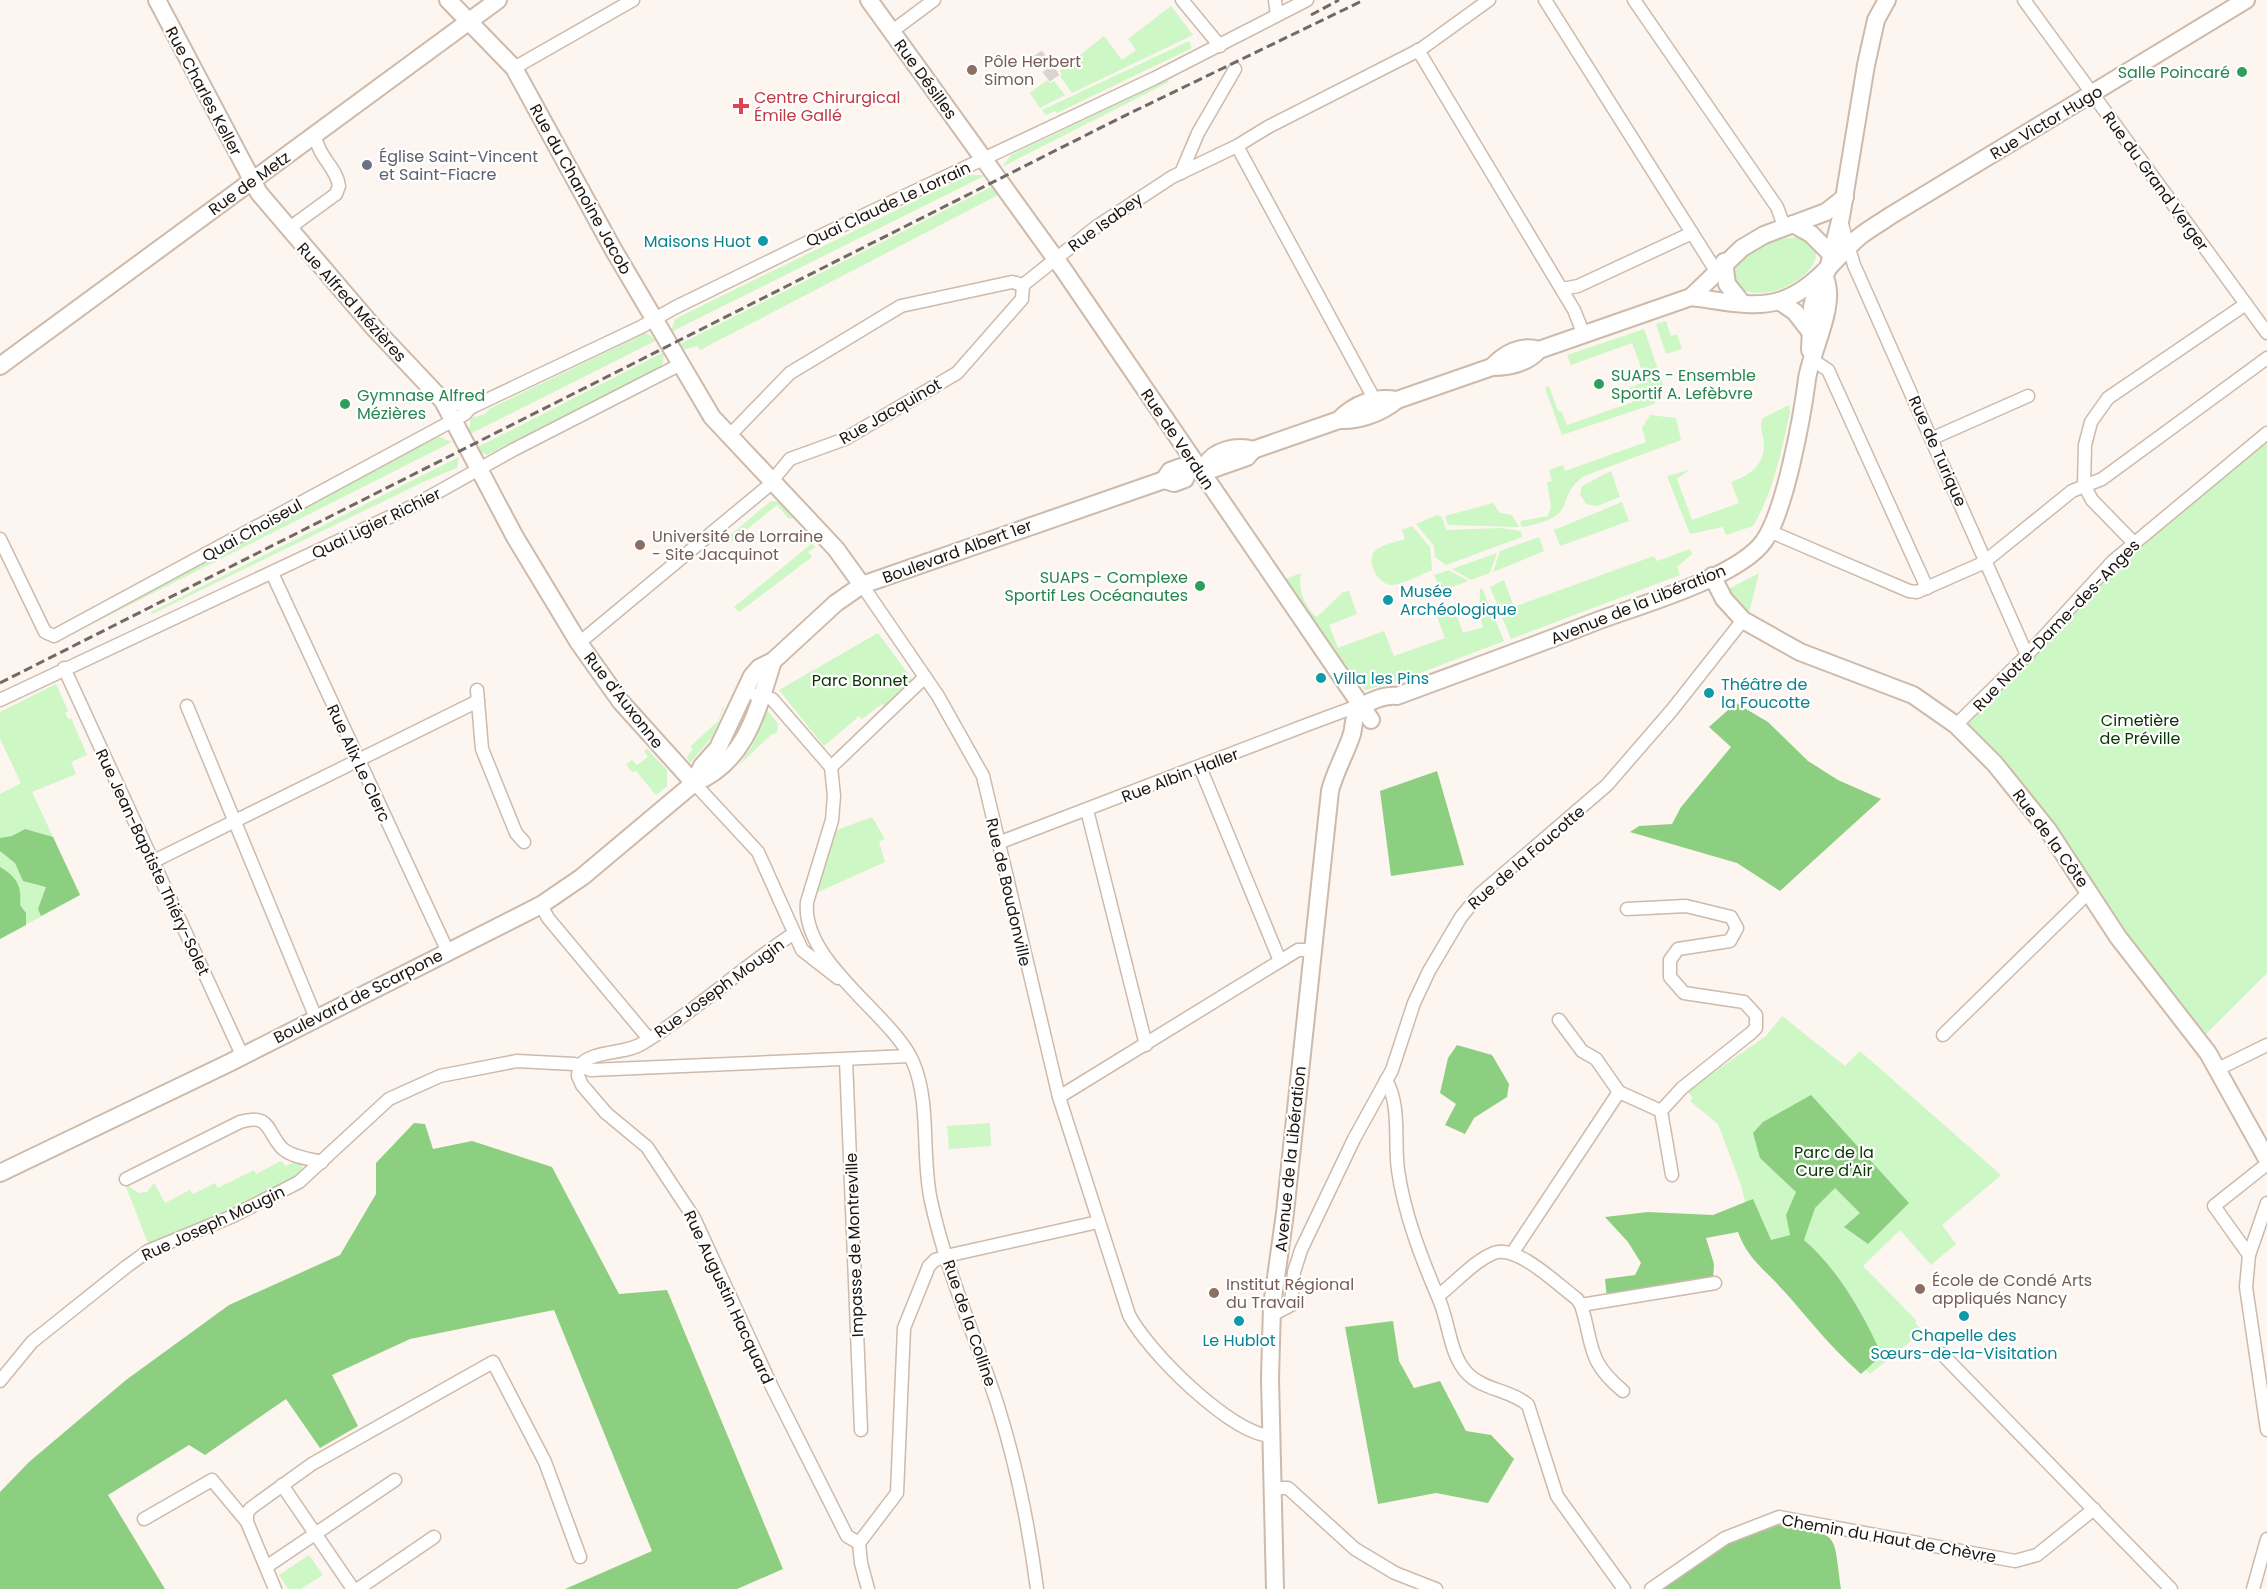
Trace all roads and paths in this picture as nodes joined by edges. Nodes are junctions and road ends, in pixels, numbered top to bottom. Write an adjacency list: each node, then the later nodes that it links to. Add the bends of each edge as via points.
1 (157, 0): 28 (main road, Rue Charles Keller)
2 (448, 0): 17 (main road, Rue du Chanoine Jacob)
3 (498, 0): 17 (main road, Rue de Metz)
4 (633, 0): 21 (street)
5 (868, 0): 18 (main road, Rue Désilles)
6 (934, 0): 18 (street)
7 (1182, 0): 19 (street)
8 (1275, 0): 16 (street)
9 (1307, 0): 16 (street, Quai Claude Le Lorrain)
10 (1489, 0): 20 (street, Rue Isabey)
11 (1545, 0): 33 (street)
12 (1634, 0): 31 (street)
13 (1887, 0): 29 (main road, via 1876,20 1866,65)
14 (2024, 0): 23 (street, Rue du Grand Verger)
15 (2246, 0): 23 (main road, Rue Victor Hugo)
16 (1277, 15): 19 (street, Quai Claude Le Lorrain)
17 (470, 22): 21 (main road, Rue du Chanoine Jacob); 24 (main road, Rue de Metz)
18 (891, 32): 26 (main road, Rue Désilles)
19 (1216, 47): 26 (street, Quai Claude Le Lorrain)
20 (1418, 51): 25 (street, Rue Isabey); 39 (street)
21 (514, 68): 44 (main road, Rue du Chanoine Jacob, via 613,249)
22 (1234, 69): 27 (street, via 1198,133)
23 (2092, 95): 34 (main road, Rue Victor Hugo, via 1890,216); 43 (street, Rue du Grand Verger)
24 (315, 135): 28 (main road, Rue de Metz); 32 (street, via 318,150 339,186 336,194)
25 (1237, 146): 27 (street, Rue Isabey); 54 (street)
26 (984, 158): 35 (main road, Rue de Verdun); 44 (street, Quai Claude Le Lorrain)
27 (1181, 173): 35 (street, Rue Isabey, via 1120,210)
28 (252, 182): 32 (main road, Rue Alfred Mézières); 51 (main road, Rue de Metz)
29 (1845, 196): 30 (main road); 31 (main road, Boulevard Albert 1er, via 1826,212)
30 (1841, 217): 34 (street); 36 (main road)
31 (1789, 225): 36 (main road, via 1811,234); 37 (main road, Boulevard Albert 1er, via 1751,243)
32 (288, 229): 53 (main road, Rue Alfred Mézières)
33 (1692, 233): 37 (street); 39 (street, via 1578,286)
34 (1849, 247): 36 (main road, Rue Victor Hugo); 61 (street, Rue de Turique)
35 (1055, 259): 38 (street, Rue Isabey); 62 (main road, Rue de Verdun)
36 (1828, 266): 41 (main road, via 1799,291); 45 (main road, Avenue de la Libération, via 1815,290); 49 (main road, Avenue de la Libération, via 1826,305)
37 (1720, 267): 40 (main road, Boulevard Albert 1er); 42 (main road)
38 (1023, 285): 60 (street, via 1012,282 901,306 790,373); 64 (street, Rue Jacquinot, via 1022,299 957,373 845,439 790,459)
39 (1562, 289): 47 (street)
40 (1691, 297): 42 (main road, Boulevard Albert 1er); 47 (main road, Boulevard Albert 1er)
41 (1779, 301): 42 (main road, Boulevard Albert 1er); 45 (main road, via 1795,312)
42 (1742, 303)
43 (2246, 304): 46 (street, Rue du Grand Verger); 65 (street, via 2102,405 2087,433)
44 (656, 318): 50 (main road, Rue du Chanoine Jacob); 56 (street, Quai Claude Le Lorrain)
45 (1809, 330): 49 (main road, Avenue de la Libération)
46 (2267, 333)
47 (1584, 334): 55 (main road, Boulevard Albert 1er, via 1539,350 1532,358 1506,367 1492,367)
48 (2267, 358): 65 (street, via 2102,479)
49 (1811, 359): 66 (main road, Avenue de la Libération, via 1792,455); 73 (street, via 1828,370)
50 (681, 364): 60 (main road, Rue de Boudonville, via 712,417); 63 (street, Quai Ligier Richier)
51 (0, 366)
52 (2028, 396): 61 (street)
53 (440, 398): 56 (street); 57 (main road, Rue Alfred Mézières)
54 (1373, 400): 55 (main road, Boulevard Albert 1er); 58 (main road, Boulevard Albert 1er, via 1349,409)
55 (1396, 400): 58 (main road, Boulevard Albert 1er, via 1387,409 1352,421)
56 (470, 408): 57 (street, Quai Claude Le Lorrain)
57 (453, 420): 63 (main road, Rue d'Auxonne); 67 (street, Quai Choiseul, via 58,635 45,632)
58 (1339, 420): 62 (main road, Boulevard Albert 1er, via 1253,450 1240,446 1210,457)
59 (2267, 433): 68 (street, Rue Notre-Dame-des-Anges)
60 (729, 436): 64 (main road, Rue de Boudonville)
61 (1933, 438): 69 (street, Rue de Turique)
62 (1197, 468): 72 (main road, Boulevard Albert 1er, via 1174,483 1164,480); 84 (main road, Rue de Verdun)
63 (478, 469): 70 (street, Quai Ligier Richier, via 415,505); 75 (main road, Rue d'Auxonne)
64 (773, 481): 72 (main road, Rue de Boudonville, via 836,549); 75 (street, Rue Jacquinot)
65 (2084, 485): 68 (street, via 2092,500); 69 (street)
66 (1769, 531): 71 (main road, Avenue de la Libération, via 1754,553); 73 (street, via 1909,591)
67 (0, 539)
68 (2134, 543): 76 (street, Rue Notre-Dame-des-Anges)
69 (1985, 561): 73 (street); 76 (street, Rue de Turique)
70 (272, 573): 78 (street, Quai Ligier Richier); 86 (street, Rue Alix Le Clerc)
71 (1713, 576): 74 (main road, Rue de la Côte, via 1724,599); 84 (main road, Avenue de la Libération, via 1389,696)
72 (862, 585): 77 (main road, Boulevard Albert 1er); 79 (street, Rue de Boudonville)
73 (1927, 588)
74 (1743, 620): 85 (main road, Rue de la Côte, via 1800,652 1905,690); 116 (street, Rue de la Foucotte, via 1607,785 1467,908 1429,971)
75 (579, 643): 89 (main road, Rue d'Auxonne, via 621,702)
76 (2027, 655): 85 (street, Rue Notre-Dame-des-Anges)
77 (773, 661): 80 (main road, Boulevard Albert 1er, via 759,668); 81 (main road)
78 (64, 669): 82 (street, Quai Ligier Richier); 94 (street, Rue Jean-Baptiste Thiéry-Solet)
79 (925, 677): 87 (street); 93 (street, Rue de Boudonville, via 980,770)
80 (742, 692): 81 (street); 89 (main road, Boulevard Albert 1er, via 718,748)
81 (761, 696): 87 (street, via 772,699); 89 (main road, via 736,753 713,775)
82 (0, 700)
83 (187, 706): 91 (street)
84 (1366, 714): 88 (street, Rue Albin Haller, via 1352,708); 99 (main road, Avenue de la Libération, via 1341,756 1330,791)
85 (1956, 725): 95 (main road, Rue de la Côte, via 2011,783)
86 (357, 759): 91 (street); 92 (street, via 478,696 482,749 516,833); 100 (street, Rue Alix Le Clerc)
87 (831, 767): 101 (street, via 832,820 807,908)
88 (1200, 767): 90 (street, Rue Albin Haller); 103 (street)
89 (693, 783): 96 (main road, Boulevard de Scarpone, via 582,877); 98 (street, Rue d'Auxonne, via 758,852)
90 (1087, 810): 93 (street, Rue Albin Haller); 109 (street)
91 (234, 822): 94 (street); 105 (street)
92 (524, 842)
93 (998, 843): 118 (street, Rue de Boudonville)
94 (152, 862): 111 (street, Rue Jean-Baptiste Thiéry-Solet)
95 (2089, 892): 107 (street); 115 (main road, Rue de la Côte)
96 (541, 905): 100 (main road, Boulevard de Scarpone); 108 (street)
97 (1627, 909): 119 (street, via 1686,906 1731,917 1737,928 1730,941 1678,949 1668,970 1673,983 1684,993 1744,1002 1756,1015 1756,1028 1682,1088)
98 (793, 934): 102 (street, Rue d'Auxonne); 108 (street, Rue Joseph Mougin, via 678,1023)
99 (1313, 950): 103 (street, via 1299,950); 134 (main road, Avenue de la Libération)
100 (448, 951): 105 (main road, Boulevard de Scarpone)
101 (824, 952): 102 (street); 104 (street)
102 (812, 959): 104 (street, Rue d'Auxonne)
103 (1280, 961): 109 (street)
104 (845, 983): 112 (street)
105 (316, 1018): 111 (main road, Boulevard de Scarpone)
106 (1559, 1020): 117 (street, via 1582,1051 1596,1059)
107 (1942, 1035)
108 (649, 1039): 114 (street, Rue Joseph Mougin, via 637,1047 589,1059)
109 (1146, 1045): 118 (street)
110 (2267, 1045): 115 (street)
111 (242, 1054): 123 (main road, Boulevard de Scarpone)
112 (909, 1056): 113 (street); 130 (street, Rue de la Colline, via 920,1094 931,1201)
113 (846, 1060): 114 (street, via 591,1070); 138 (street, Impasse de Montreville)
114 (579, 1066): 121 (street, Rue Joseph Mougin, via 516,1061 440,1076 389,1100); 150 (street, Rue Augustin Hacquard, via 582,1085 606,1113 647,1147 694,1218 766,1376 847,1536)
115 (2218, 1070): 120 (main road, Rue de la Côte)
116 (1386, 1080): 132 (street, via 1393,1095 1399,1175 1425,1271); 134 (street, Rue de la Foucotte, via 1301,1250 1291,1305)
117 (1619, 1092): 119 (street); 128 (street)
118 (1059, 1097): 127 (street, Rue de Boudonville)
119 (1661, 1111): 124 (street)
120 (2267, 1159)
121 (322, 1162): 125 (street, via 282,1148 269,1126 256,1119 240,1122); 136 (street, Rue Joseph Mougin, via 299,1182 233,1216 148,1252 32,1342)
122 (2267, 1164): 129 (street, via 2214,1206)
123 (0, 1173)
124 (1672, 1174)
125 (126, 1179)
126 (2267, 1203): 129 (street)
127 (1098, 1222): 130 (street); 140 (street, Rue de Boudonville, via 1125,1305 1138,1330 1203,1400 1258,1434)
128 (1513, 1252): 132 (street, via 1488,1256); 133 (street)
129 (2248, 1255): 139 (street, via 2247,1299)
130 (947, 1257): 150 (street, via 929,1266 904,1328 897,1493); 157 (street, Rue de la Colline, via 1005,1429)
131 (1715, 1283): 133 (street)
132 (1438, 1296): 160 (street, via 1458,1359 1468,1375 1524,1402 1530,1409 1557,1496)
133 (1581, 1305): 137 (street, via 1600,1369)
134 (1272, 1315): 140 (main road, Avenue de la Libération)
135 (1942, 1354): 144 (street)
136 (0, 1381)
137 (1623, 1391)
138 (861, 1430)
139 (2267, 1430)
140 (1272, 1436): 143 (main road, Avenue de la Libération)
141 (395, 1480): 147 (street)
142 (282, 1485): 146 (street, via 250,1508); 147 (street); 151 (street, via 368,1431 493,1362 545,1462)
143 (1273, 1488): 158 (main road, Avenue de la Libération); 159 (street, via 1288,1488 1355,1549 1395,1573)
144 (2094, 1509): 161 (street, Chemin du Haut de Chèvre, via 2037,1555 2015,1561 1779,1517 1725,1538); 162 (street)
145 (144, 1519): 146 (street, via 212,1480)
146 (247, 1522): 152 (street)
147 (315, 1534): 152 (street); 154 (street)
148 (434, 1537): 155 (street)
149 (2267, 1539): 163 (street)
150 (860, 1543): 156 (street)
151 (580, 1557)
152 (266, 1567): 153 (street)
153 (275, 1589)
154 (353, 1589)
155 (358, 1589)
156 (868, 1589)
157 (1037, 1589)
158 (1275, 1589)
159 (1436, 1589)
160 (1624, 1589)
161 (1651, 1589)
162 (2171, 1589)
163 (2253, 1589)

